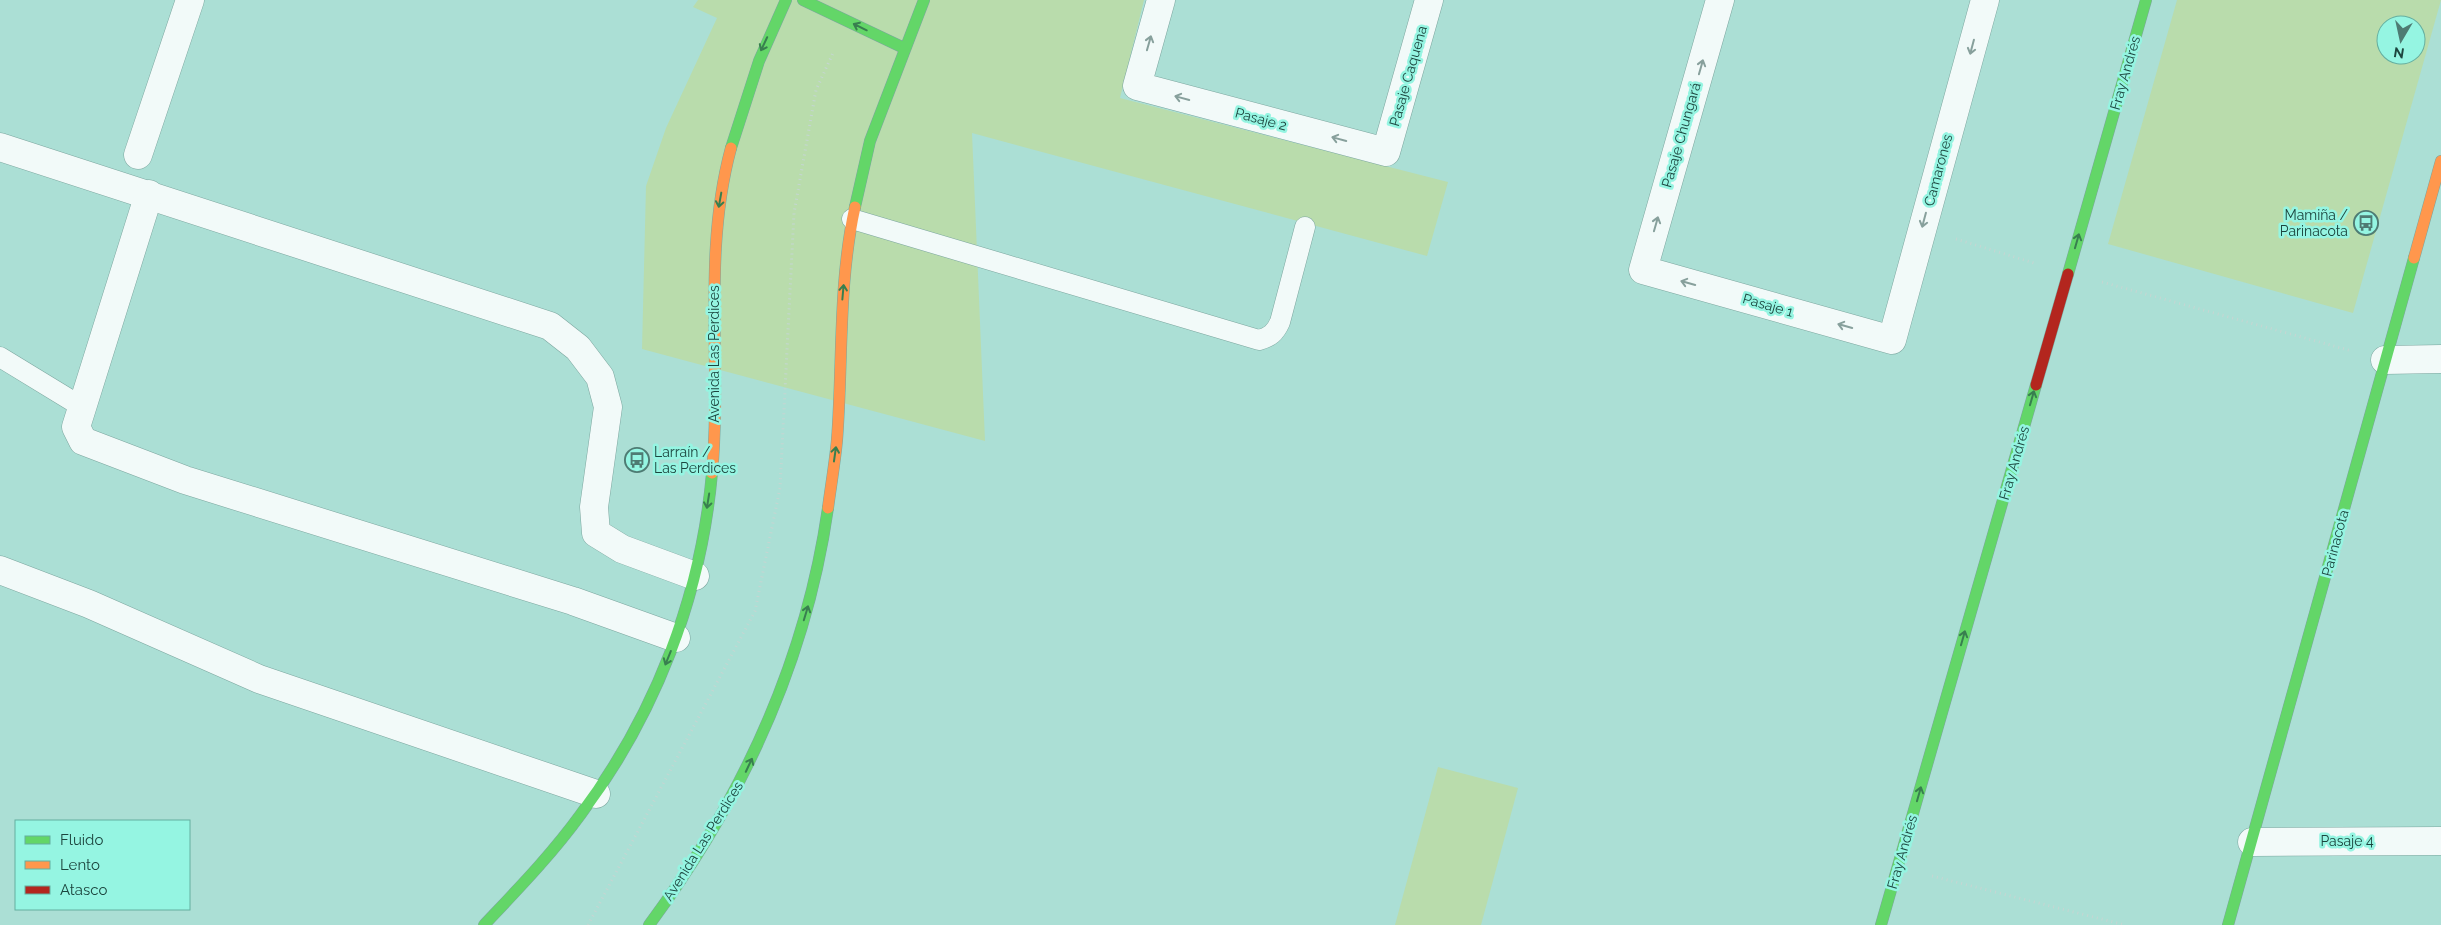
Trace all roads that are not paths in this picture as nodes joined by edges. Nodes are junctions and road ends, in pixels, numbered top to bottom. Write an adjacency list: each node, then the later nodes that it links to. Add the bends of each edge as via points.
1 (190, 0): 13 (street)
2 (786, 0): 25 (main road, Avenida Las Perdices, one-way to 25, via 762,48 742,100 718,209 714,255 712,475)
3 (802, 0): 10 (main road, one-way to 3)
4 (924, 0): 10 (main road, Avenida Las Perdices)
5 (1161, 0): 12 (street, Pasaje 2, one-way to 5, via 1137,86)
6 (1429, 0): 12 (street, Pasaje Caquena)
7 (1720, 0): 18 (street, Pasaje Chungará, one-way to 7)
8 (1985, 0): 19 (street, Camarones, one-way to 19)
9 (2146, 0): 32 (main road, Fray Andrés, one-way to 9)
10 (904, 48): 16 (main road, Avenida Las Perdices, via 870,141)
11 (0, 147): 15 (street)
12 (1386, 152)
13 (138, 155)
14 (2441, 161): 22 (main road, Parinacota)
15 (149, 194): 23 (street); 25 (street, via 550,326 578,348 600,378 608,407 594,507 596,533 622,549)
16 (852, 219): 17 (lane, via 1259,340 1276,332); 31 (main road, Avenida Las Perdices, one-way to 16, via 736,791 774,710 808,610 822,550 837,440 841,315)
17 (1305, 227)
18 (1643, 270): 19 (street, Pasaje 1, one-way to 18)
19 (1892, 340)
20 (0, 356): 23 (lane)
21 (2441, 359): 22 (street)
22 (2385, 360): 29 (main road, Parinacota)
23 (82, 407): 26 (street, via 76,426 84,441 185,480 573,601)
24 (0, 570): 27 (street, via 89,604 259,679)
25 (695, 576): 26 (main road, Avenida Las Perdices)
26 (676, 638): 27 (main road, Avenida Las Perdices, one-way to 27, via 656,688)
27 (596, 794): 30 (main road, Avenida Las Perdices, via 559,843)
28 (2441, 840): 29 (street, Pasaje 4)
29 (2252, 842): 33 (main road, Parinacota)
30 (484, 925)
31 (649, 925)
32 (1881, 925)
33 (2228, 925)

